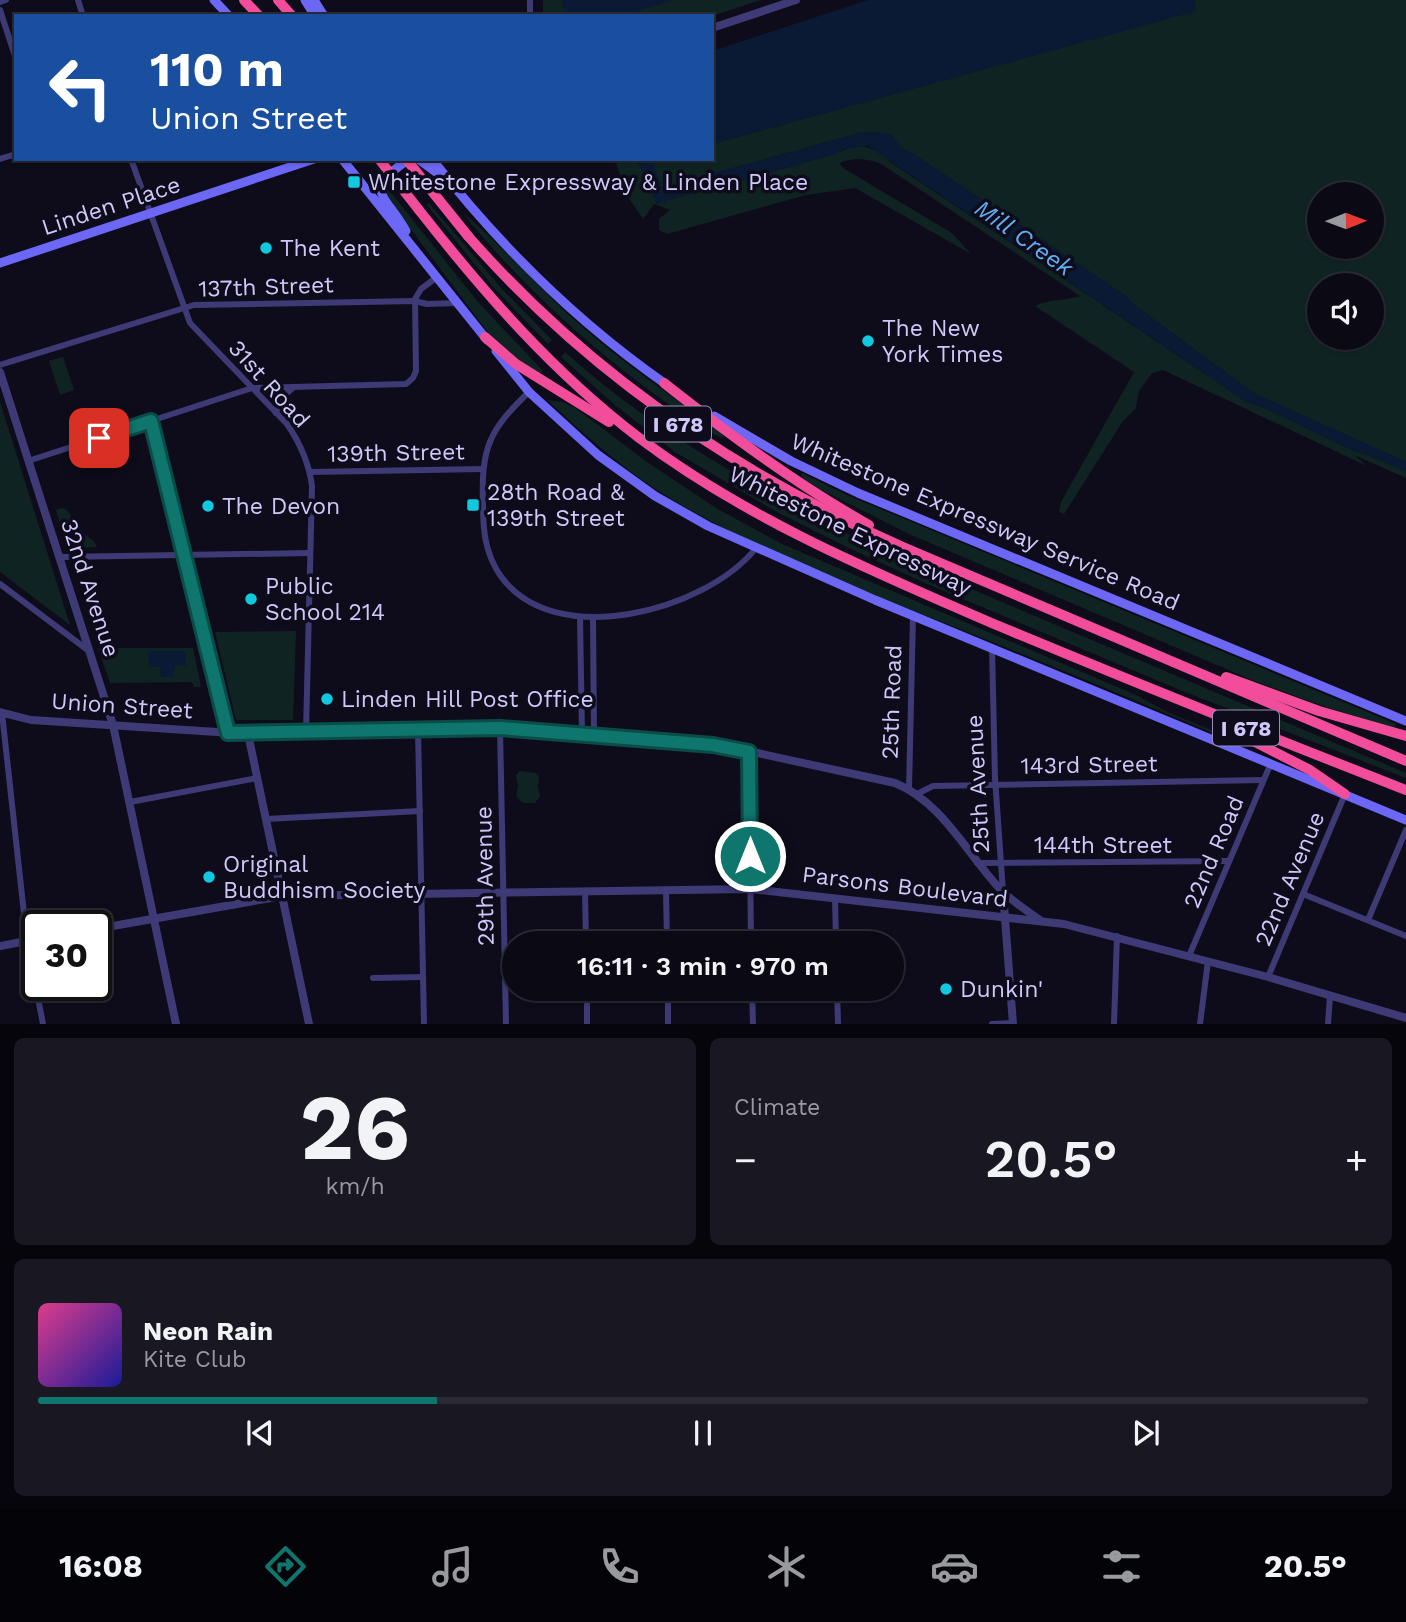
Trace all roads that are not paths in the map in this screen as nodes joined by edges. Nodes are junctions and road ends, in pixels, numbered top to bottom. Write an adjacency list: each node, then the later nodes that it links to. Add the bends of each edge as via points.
1 (6, 0): 6 (street)
2 (214, 0): 8 (main road)
3 (244, 0): 9 (highway)
4 (278, 0): 10 (highway)
5 (796, 0): 11 (street)
6 (0, 2)
7 (0, 10): 12 (street)
8 (227, 14)
9 (257, 14)
10 (290, 14)
11 (714, 27)
12 (14, 54)
13 (132, 161): 22 (street, 31st Road)
14 (308, 161): 22 (main road, Linden Place)
15 (344, 161): 23 (main road)
16 (381, 161): 38 (highway, Whitestone Expressway / I 678, bridge, via 483,290 545,356)
17 (405, 161): 23 (main road, via 385,178 380,191)
18 (409, 161): 46 (highway, Whitestone Expressway / I 678, bridge, via 513,285 614,377 726,456 847,521)
19 (421, 161): 21 (main road)
20 (434, 161): 21 (main road, Whitestone Expressway Service Road)
21 (455, 187): 32 (main road, Whitestone Expressway Service Road, via 558,296)
22 (150, 213): 24 (main road, Linden Place); 28 (street, 31st Road)
23 (416, 251): 25 (main road)
24 (0, 262)
25 (437, 277): 26 (street); 27 (main road)
26 (415, 301): 27 (street, 137th Street); 28 (street, 137th Street); 33 (street, via 416,369 412,380 400,385)
27 (458, 303): 29 (main road)
28 (184, 308): 30 (street, 137th Street); 34 (street, 31st Road, via 190,323)
29 (485, 337): 35 (main road); 38 (highway, via 516,365)
30 (0, 365)
31 (0, 372): 39 (street, 32nd Avenue)
32 (664, 383): 46 (highway, via 802,485); 56 (main road, Whitestone Expressway Service Road, via 769,449 847,488)
33 (295, 387): 34 (street); 36 (street, via 280,399)
34 (252, 388): 36 (street, 31st Road); 37 (street)
35 (530, 392): 40 (street, via 495,429); 42 (main road, via 637,484 699,522)
36 (276, 413): 41 (street, 31st Road, via 296,437)
37 (151, 421): 39 (street); 44 (street)
38 (670, 460): 54 (highway, Whitestone Expressway / I 678, via 745,507 845,558)
39 (29, 461): 45 (street, 32nd Avenue)
40 (483, 469): 41 (street, 139th Street); 49 (street, via 484,536 499,574 531,604)
41 (310, 472): 43 (street, 31st Road)
42 (756, 548): 48 (main road); 50 (street, via 724,576 684,597 635,612)
43 (310, 553): 44 (street); 60 (street, 31st Road)
44 (184, 555): 45 (street); 61 (street)
45 (61, 557): 53 (street, 32nd Avenue)
46 (927, 557): 51 (highway, Whitestone Expressway / I 678)
47 (0, 584): 53 (street)
48 (913, 616): 52 (main road); 73 (street, 25th Road)
49 (580, 617): 50 (street); 63 (street)
50 (593, 617): 64 (street)
51 (1099, 631): 65 (highway, via 1310,708); 67 (highway, Whitestone Expressway / I 678)
52 (992, 647): 68 (main road); 72 (street, 25th Avenue)
53 (91, 652): 57 (street, 32nd Avenue)
54 (1087, 663): 74 (highway, Whitestone Expressway / I 678); 76 (highway, via 1263,745)
55 (1, 713): 57 (street, Union Street, via 31,720); 69 (street)
56 (1406, 721)
57 (113, 725): 61 (street, Union Street); 77 (street, 32nd Avenue)
58 (500, 728): 59 (street, Union Street); 63 (street, Union Street); 89 (street, 29th Avenue)
59 (418, 729): 60 (street, Union Street); 78 (street)
60 (306, 732): 62 (street, Union Street)
61 (228, 733): 62 (street, Union Street)
62 (248, 734): 70 (street)
63 (582, 735): 64 (street, Union Street)
64 (594, 735): 66 (street, Union Street)
65 (1406, 736)
66 (749, 752): 73 (street, Union Street); 85 (street)
67 (1406, 761)
68 (1271, 763): 71 (street, 22nd Road); 76 (main road)
69 (4, 768): 94 (street)
70 (257, 778): 77 (street); 79 (street)
71 (1263, 780): 72 (street, 143rd Street); 82 (street, 22nd Road)
72 (996, 784): 75 (street, 143rd Street, via 933,786); 84 (street, 25th Avenue)
73 (909, 789): 75 (street, Union Street)
74 (1406, 790)
75 (917, 794): 83 (street, Union Street)
76 (1345, 794): 80 (main road); 91 (street, 22nd Avenue)
77 (130, 802): 95 (street, 32nd Avenue)
78 (420, 811): 79 (street); 90 (street)
79 (266, 819): 92 (street)
80 (1406, 820)
81 (1406, 830): 97 (street)
82 (1229, 862): 84 (street, 144th Street); 108 (street, 22nd Road)
83 (977, 863): 84 (street, 144th Street); 88 (street, Union Street)
84 (1001, 863): 88 (street, 25th Avenue)
85 (750, 889): 86 (street, Parsons Boulevard); 93 (street, Parsons Boulevard); 102 (street)
86 (666, 890): 87 (street, Parsons Boulevard); 101 (street)
87 (585, 891): 89 (street, Parsons Boulevard); 100 (street)
88 (1003, 892): 96 (street, 25th Avenue); 98 (street, Union Street)
89 (503, 893): 90 (street, Parsons Boulevard); 125 (street, 29th Avenue)
90 (422, 894): 92 (street, Parsons Boulevard); 110 (street)
91 (1303, 894): 97 (street); 111 (street, 22nd Avenue)
92 (282, 897): 95 (street, Parsons Boulevard); 123 (street)
93 (835, 898): 96 (street, Parsons Boulevard); 103 (street)
94 (27, 910)
95 (154, 919): 99 (street, Parsons Boulevard); 122 (street, 32nd Avenue)
96 (1005, 919): 98 (street, Parsons Boulevard); 120 (street, 25th Avenue)
97 (1368, 920): 105 (street)
98 (1042, 922): 104 (street, Parsons Boulevard)
99 (112, 926)
100 (586, 931)
101 (667, 931)
102 (751, 931)
103 (836, 931)
104 (1117, 936): 108 (street, Parsons Boulevard); 131 (street)
105 (1406, 936)
106 (21, 942): 107 (street)
107 (0, 946)
108 (1189, 956): 109 (street, Parsons Boulevard)
109 (1208, 961): 111 (street, Parsons Boulevard); 132 (street)
110 (424, 977): 112 (street); 124 (street)
111 (1268, 977): 113 (street, Parsons Boulevard)
112 (373, 978)
113 (1330, 996): 119 (street, Parsons Boulevard); 133 (street)
114 (40, 1001): 121 (street)
115 (587, 1001): 126 (street)
116 (668, 1001): 127 (street)
117 (752, 1001): 128 (street)
118 (837, 1001): 129 (street)
119 (1406, 1018)
120 (1013, 1023): 130 (street)
121 (43, 1024)
122 (176, 1024)
123 (309, 1024)
124 (424, 1024)
125 (506, 1024)
126 (587, 1024)
127 (668, 1024)
128 (753, 1024)
129 (838, 1024)
130 (992, 1024)
131 (1114, 1024)
132 (1200, 1024)
133 (1328, 1024)

